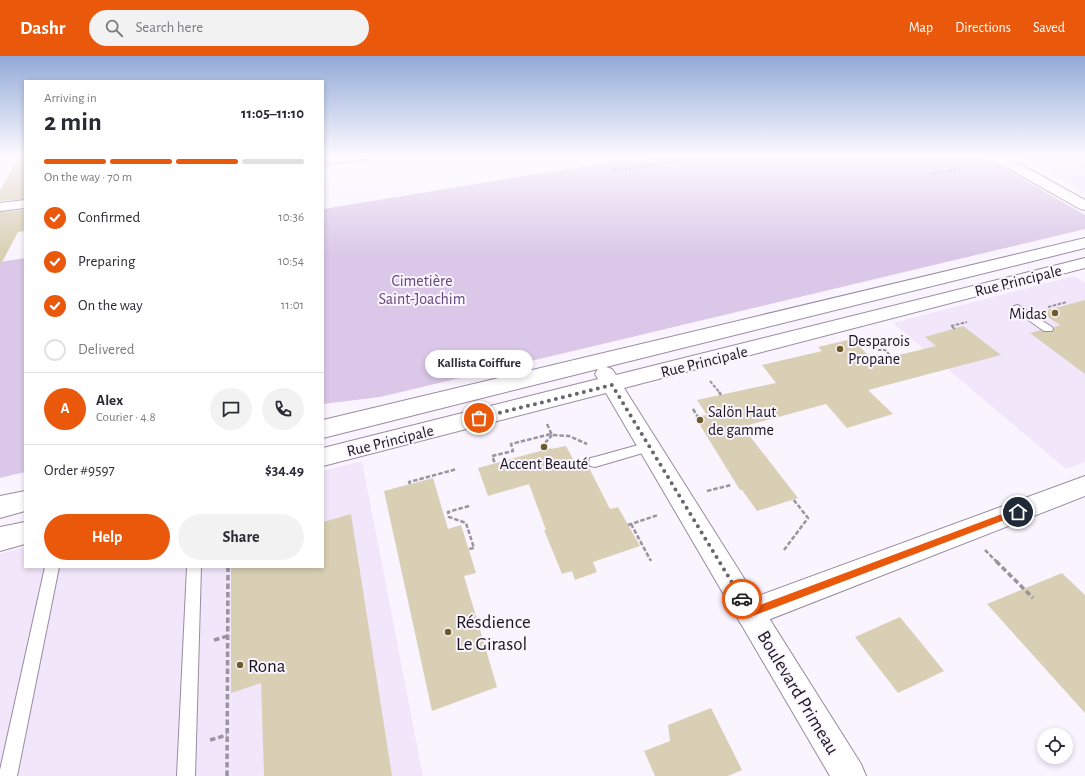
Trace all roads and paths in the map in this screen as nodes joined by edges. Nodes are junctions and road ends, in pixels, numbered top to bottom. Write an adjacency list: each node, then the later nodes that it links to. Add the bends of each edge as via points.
1 (1054, 189): 3 (street)
2 (24, 204): 4 (street)
3 (1085, 206)
4 (0, 207)
5 (1085, 243): 15 (street, Rue Principale)
6 (1085, 263): 15 (street, Rue Principale)
7 (1067, 302): 8 (path)
8 (1056, 306)
9 (1018, 308): 12 (lane)
10 (967, 322): 11 (path, via 951,326)
11 (955, 329)
12 (1048, 329)
13 (878, 350): 14 (path, via 885,350)
14 (892, 357)
15 (605, 374): 19 (street, Rue Principale); 23 (street, Boulevard Primeau); 24 (street, Rue Principale)
16 (693, 409): 17 (path)
17 (698, 417)
18 (545, 419): 20 (path)
19 (324, 429)
20 (551, 434): 21 (path); 22 (path, via 569,436); 26 (path, via 511,444 513,451 493,457)
21 (546, 443)
22 (589, 446)
23 (649, 447): 25 (lane); 47 (street, Boulevard Primeau)
24 (324, 458)
25 (596, 462)
26 (495, 464)
27 (457, 469): 28 (path, via 409,482)
28 (410, 484)
29 (731, 485): 31 (path)
30 (1085, 486): 37 (street)
31 (707, 491)
32 (793, 499): 41 (path, via 808,518)
33 (24, 501): 35 (street)
34 (469, 506): 40 (path, via 448,512 450,517 466,523 474,548)
35 (0, 507)
36 (658, 515): 42 (path, via 629,525)
37 (966, 531): 46 (path); 47 (street)
38 (24, 532): 39 (street)
39 (0, 539)
40 (469, 549)
41 (784, 550)
42 (651, 562)
43 (52, 568): 48 (lane)
44 (194, 568): 49 (lane)
45 (228, 568): 50 (path)
46 (1032, 598)
47 (750, 613): 51 (street, Boulevard Primeau)
48 (8, 776)
49 (186, 776)
50 (227, 776)
51 (849, 776)

